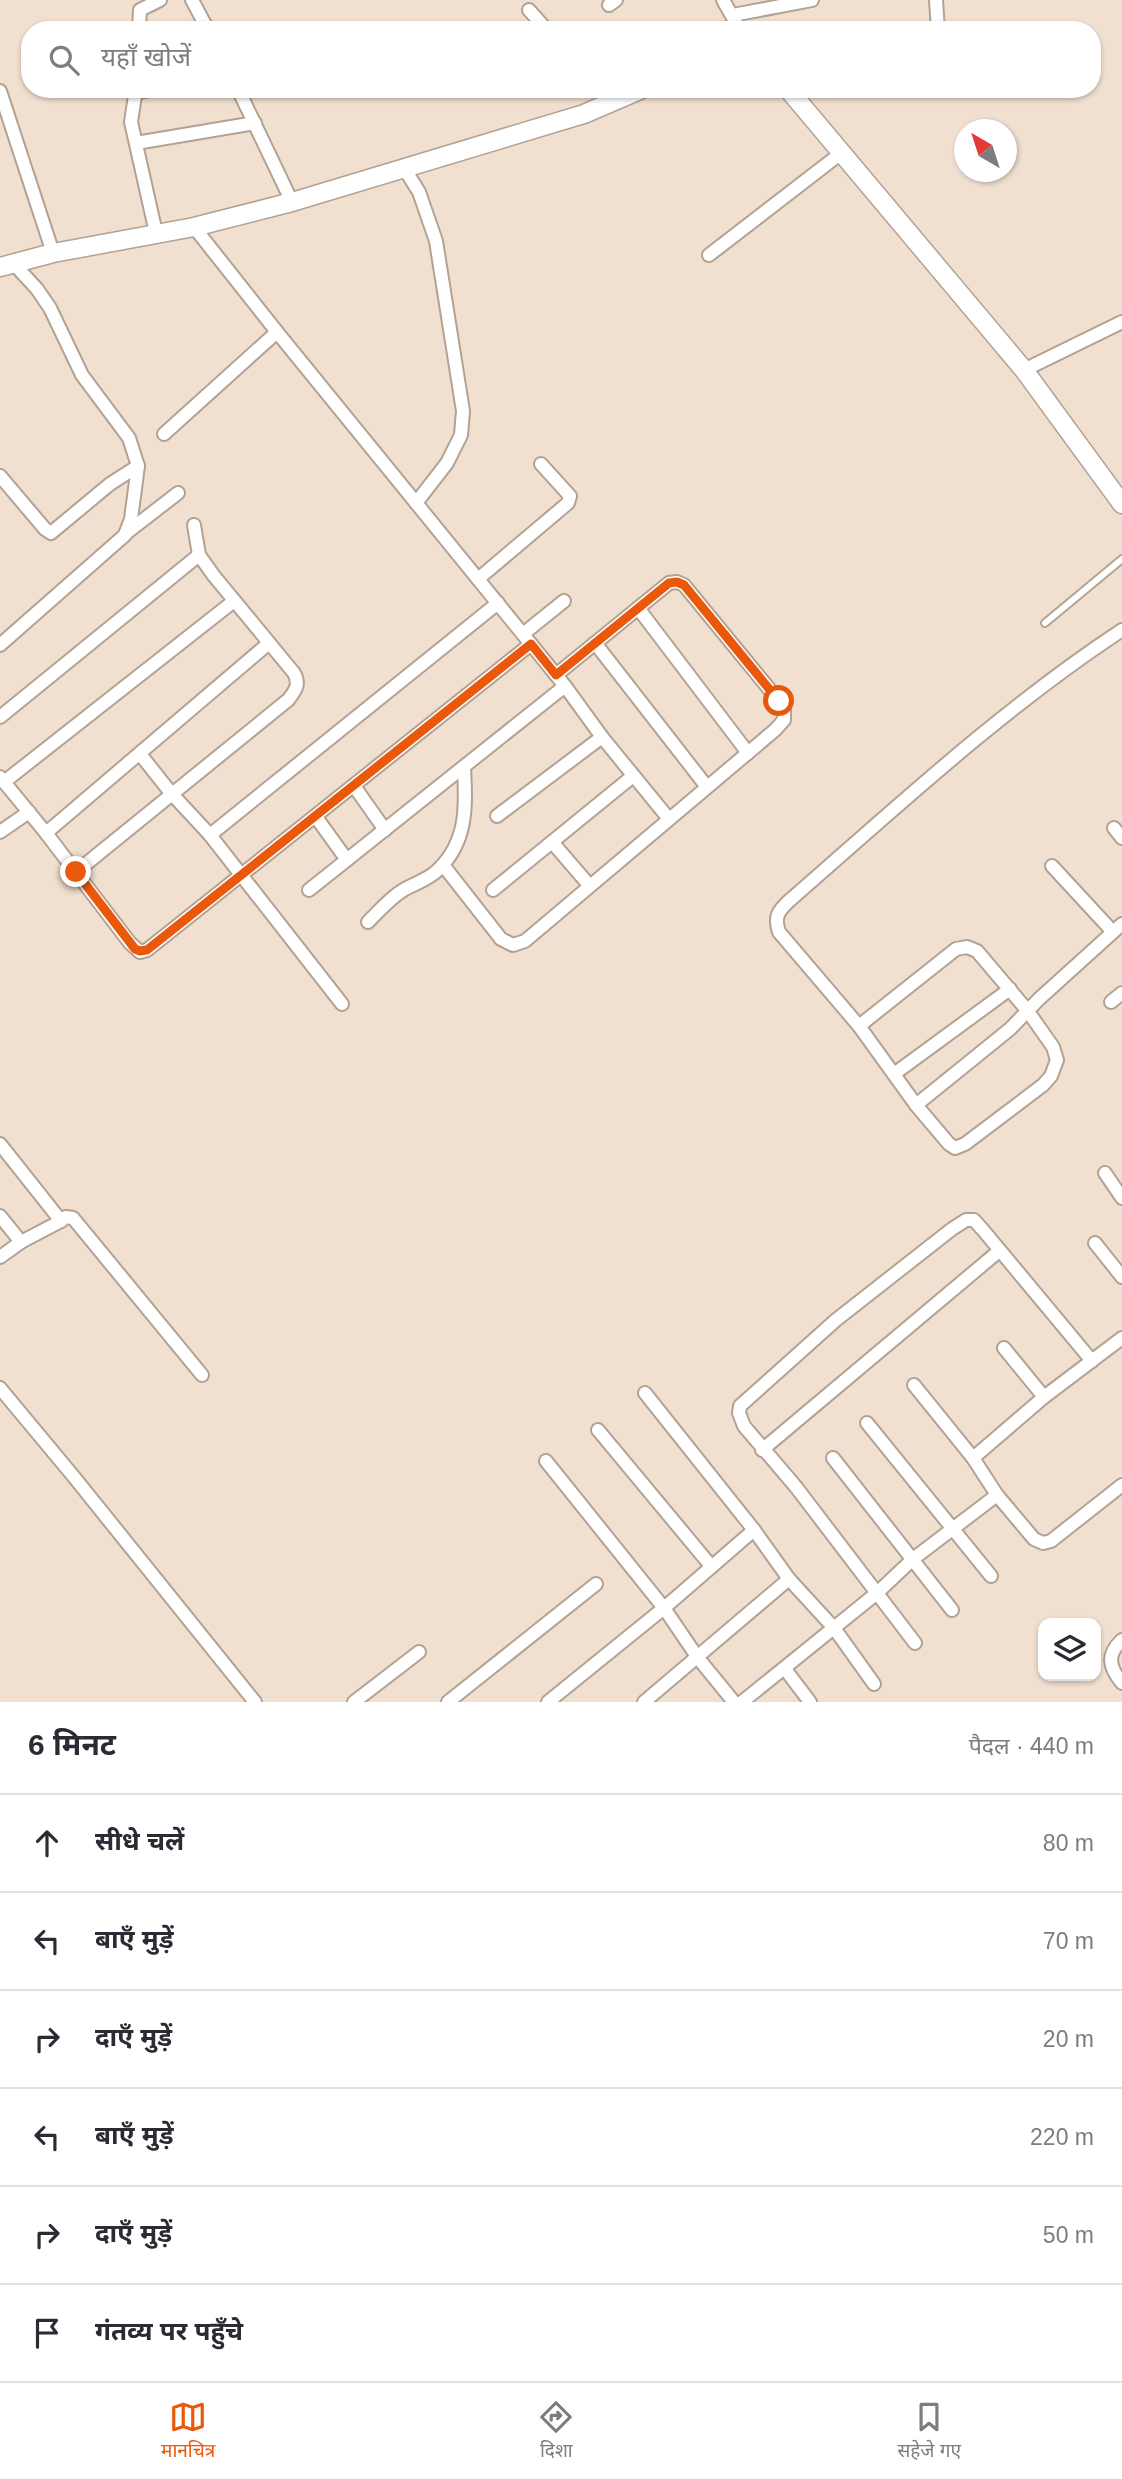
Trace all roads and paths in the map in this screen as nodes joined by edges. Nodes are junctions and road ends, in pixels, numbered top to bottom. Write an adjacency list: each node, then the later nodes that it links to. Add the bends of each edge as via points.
1 (160, 0): 8 (street, via 140,10)
2 (192, 0): 9 (street)
3 (723, 0): 7 (street)
4 (812, 0): 7 (street)
5 (936, 0): 12 (street)
6 (529, 10): 10 (street)
7 (733, 15): 11 (street)
8 (139, 21)
9 (203, 21)
10 (539, 21)
11 (736, 21)
12 (937, 21)
13 (0, 95): 25 (street)
14 (134, 98): 19 (street, via 131,122)
15 (243, 98): 18 (street)
16 (604, 98): 21 (street, via 584,114)
17 (796, 98): 20 (street)
18 (255, 122): 19 (street); 22 (street)
19 (136, 143): 24 (street)
20 (840, 154): 26 (street); 30 (street)
21 (404, 168): 22 (street); 36 (street, via 419,192 436,242 463,411 461,435 447,463)
22 (292, 202): 23 (street)
23 (194, 227): 24 (street); 29 (street)
24 (156, 233): 25 (street)
25 (53, 253): 27 (street)
26 (709, 255)
27 (7, 266): 33 (street, via 37,289 50,307 82,375 129,438)
28 (1122, 322): 30 (street)
29 (277, 332): 31 (street); 36 (street)
30 (1024, 370): 37 (street)
31 (164, 434)
32 (541, 464): 42 (street, via 567,490 568,503)
33 (138, 466): 34 (street, via 51,533); 39 (street)
34 (0, 476)
35 (178, 493): 39 (street)
36 (416, 503): 42 (street)
37 (1122, 504)
38 (194, 525): 40 (street)
39 (125, 535): 52 (street)
40 (199, 555): 43 (street); 55 (street)
41 (1122, 559): 47 (lane)
42 (478, 579): 45 (street)
43 (234, 601): 50 (street); 61 (street)
44 (564, 601): 49 (street)
45 (498, 603): 49 (street); 72 (street)
46 (638, 608): 51 (street); 57 (street); 57 (street, via 669,583 684,585 779,701 784,720)
47 (1045, 623)
48 (1122, 630): 89 (street, via 1014,707 778,911 779,932)
49 (527, 639): 53 (street); 62 (street)
50 (269, 643): 58 (street); 64 (street, via 294,673 296,690)
51 (595, 643): 53 (street); 63 (street)
52 (0, 645)
53 (556, 675): 54 (street)
54 (565, 686): 56 (street); 59 (street)
55 (0, 717)
56 (602, 737): 60 (street); 66 (street)
57 (748, 752): 63 (street)
58 (140, 754): 64 (street); 71 (street)
59 (464, 768): 69 (street); 75 (street, via 465,821)
60 (634, 776): 68 (street); 73 (street)
61 (2, 780): 65 (street)
62 (354, 786): 67 (street); 69 (street)
63 (707, 787): 68 (street)
64 (171, 793): 72 (street); 77 (street)
65 (29, 813): 70 (street); 71 (street)
66 (497, 816)
67 (316, 817): 74 (street); 78 (street)
68 (668, 819): 79 (street)
69 (385, 830): 74 (street)
70 (0, 832)
71 (46, 833): 77 (street)
72 (210, 835): 78 (street)
73 (552, 842): 79 (street); 81 (street)
74 (347, 860): 80 (street)
75 (443, 865): 79 (street, via 501,939 513,946 525,941); 82 (street, via 395,896)
76 (1052, 866): 83 (street)
77 (76, 872): 78 (street, via 140,951)
78 (242, 875): 87 (street)
79 (589, 885)
80 (309, 890)
81 (493, 890)
82 (368, 922)
83 (1117, 928): 88 (street)
84 (1010, 989): 88 (street); 89 (street, via 977,951 957,949); 90 (street)
85 (1122, 993): 86 (street)
86 (1111, 1002)
87 (342, 1004)
88 (1027, 1010): 91 (street); 91 (street, via 1058,1060 1043,1085 955,1148 943,1140)
89 (859, 1026): 90 (street)
90 (894, 1074): 91 (street)
91 (916, 1105)
92 (0, 1144): 96 (street)
93 (1105, 1173): 94 (street)
94 (1122, 1198)
95 (0, 1216): 97 (street)
96 (61, 1221): 97 (street); 105 (street, via 73,1218 80,1225)
97 (21, 1242): 100 (street)
98 (1095, 1243): 101 (street)
99 (999, 1251): 104 (street); 112 (street); 112 (street, via 974,1220 966,1220 836,1320 740,1406 740,1420)
100 (0, 1257)
101 (1122, 1277)
102 (1122, 1338): 104 (street)
103 (1004, 1348): 109 (street)
104 (1092, 1361): 109 (street)
105 (202, 1375)
106 (914, 1385): 114 (street)
107 (0, 1388): 136 (street)
108 (645, 1393): 119 (street)
109 (1044, 1397): 114 (street)
110 (867, 1423): 118 (street)
111 (598, 1430): 121 (street)
112 (762, 1450): 125 (street)
113 (833, 1458): 120 (street)
114 (973, 1458): 117 (street)
115 (546, 1461): 126 (street)
116 (1122, 1485): 117 (street, via 1043,1543 1034,1539)
117 (997, 1495): 118 (street)
118 (954, 1528): 120 (street); 122 (street)
119 (754, 1530): 121 (street); 123 (street)
120 (914, 1559): 125 (street); 127 (street)
121 (711, 1566): 126 (street)
122 (992, 1576)
123 (789, 1580): 128 (street); 132 (street)
124 (596, 1584): 138 (street)
125 (877, 1593): 128 (street); 130 (street)
126 (664, 1608): 132 (street); 139 (street)
127 (952, 1610)
128 (834, 1628): 133 (street); 135 (street)
129 (1122, 1640): 134 (street, via 1110,1662)
130 (915, 1643)
131 (419, 1652): 137 (street)
132 (698, 1658): 140 (street); 141 (street)
133 (785, 1669): 142 (street); 143 (street)
134 (1122, 1683)
135 (874, 1684)
136 (255, 1702)
137 (355, 1702)
138 (448, 1702)
139 (548, 1702)
140 (644, 1702)
141 (734, 1702)
142 (742, 1702)
143 (810, 1702)

